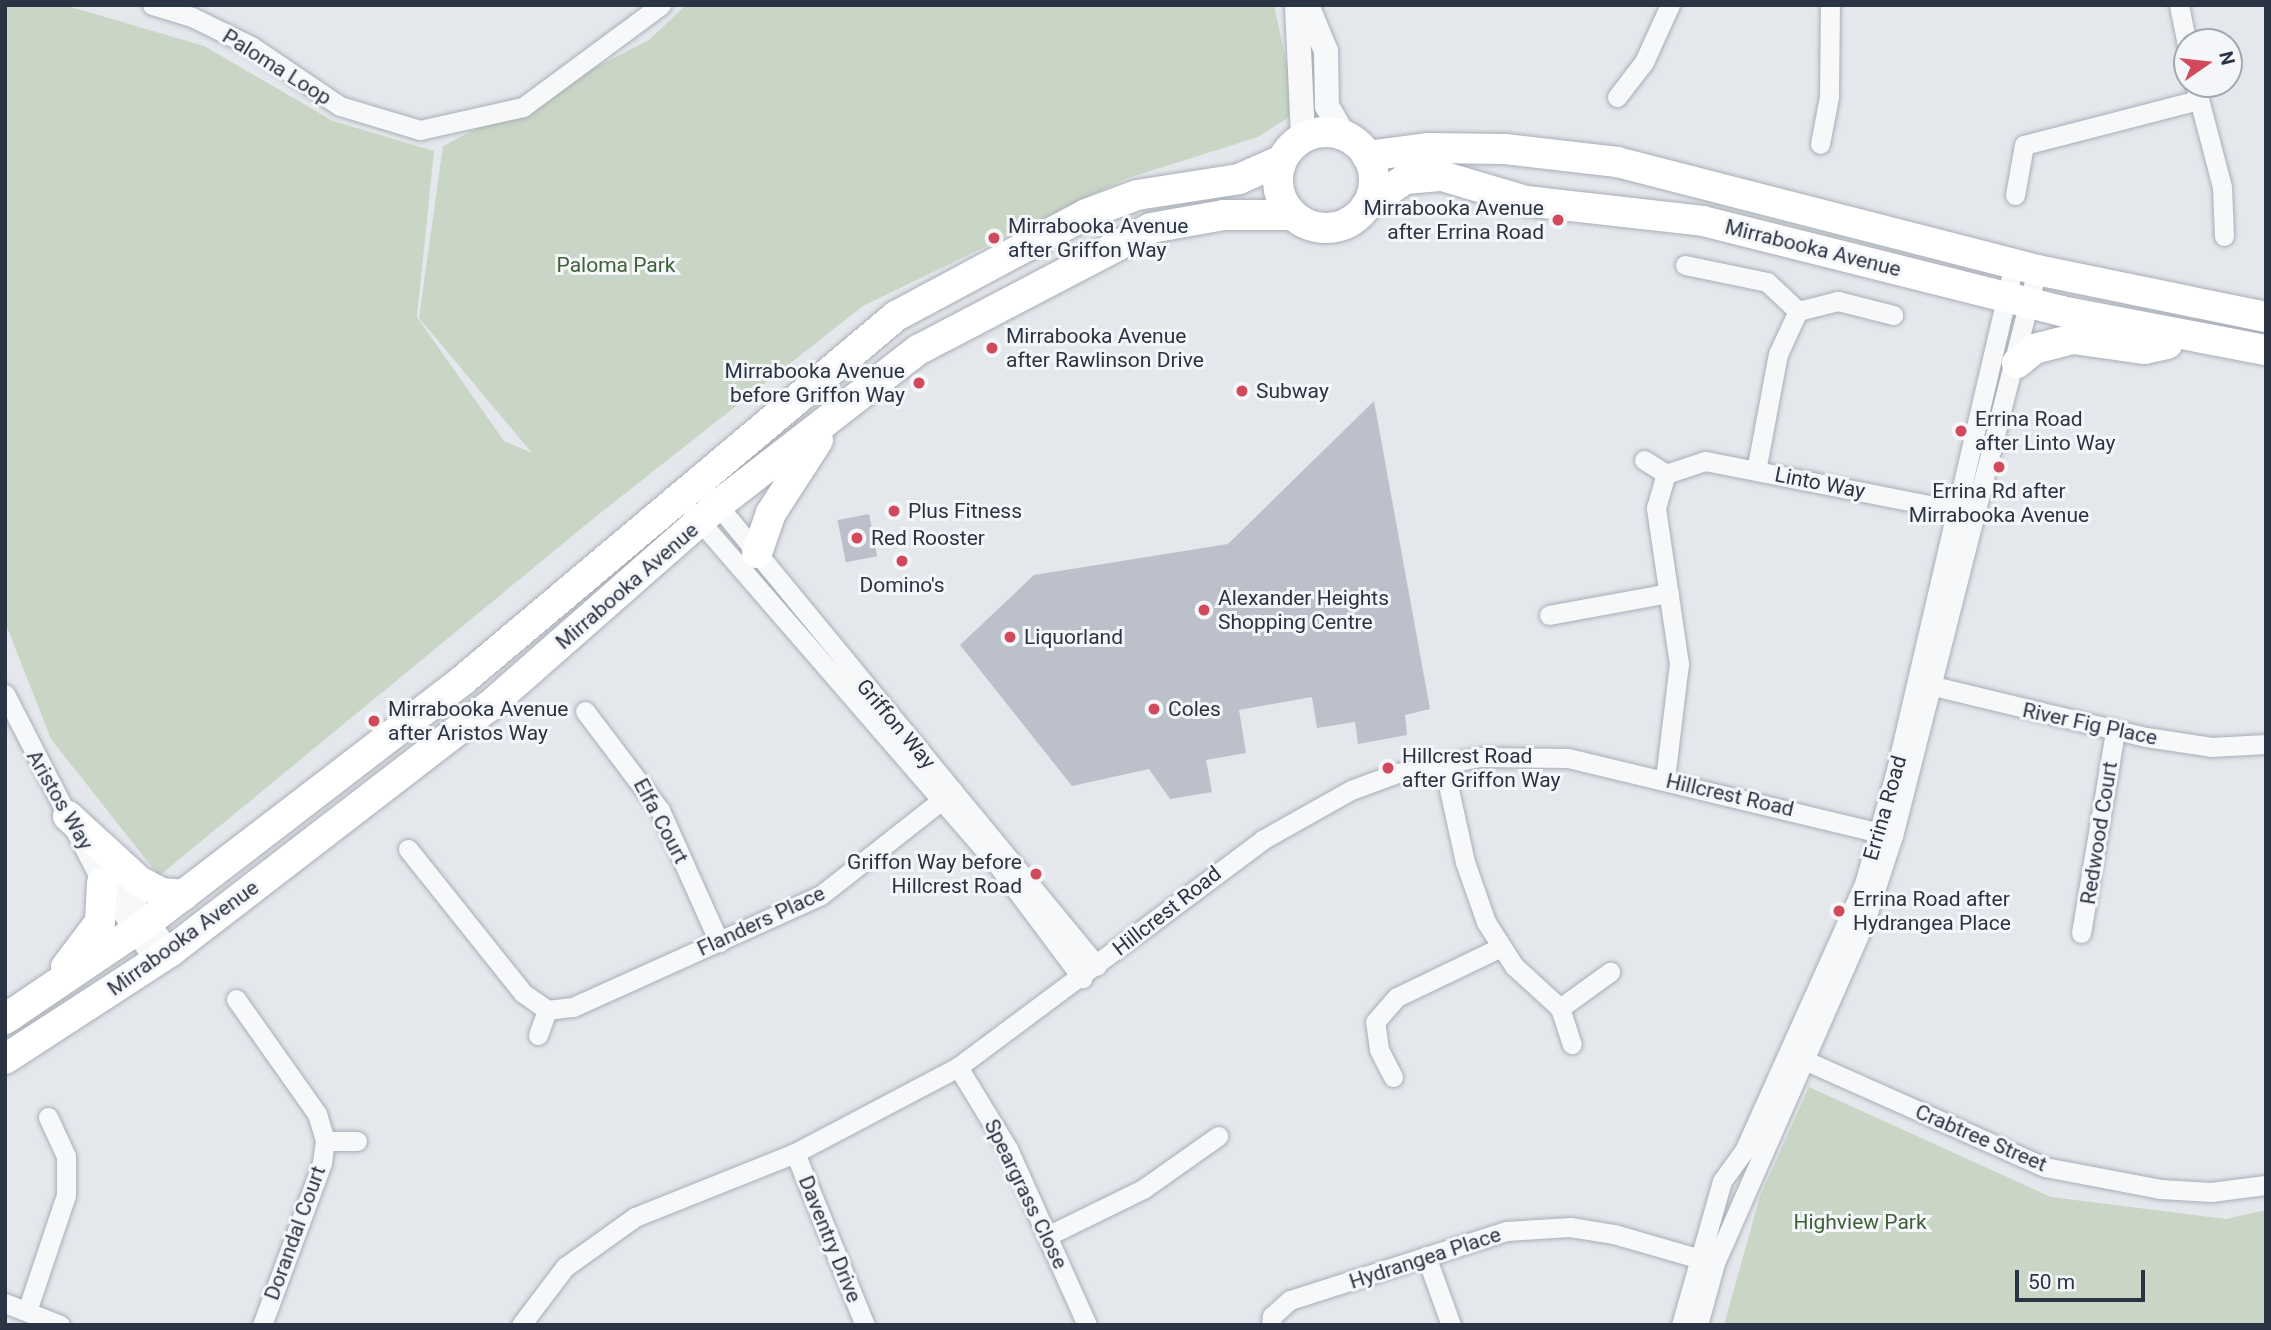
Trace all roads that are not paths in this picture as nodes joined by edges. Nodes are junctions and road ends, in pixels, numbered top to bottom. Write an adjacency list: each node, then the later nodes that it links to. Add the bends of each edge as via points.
1 (152, 5): 8 (street, Paloma Loop)
2 (661, 5): 8 (street, Paloma Loop, via 523,107 420,130 340,106)
3 (1297, 5): 14 (street)
4 (1307, 5): 13 (street, via 1326,51 1324,97)
5 (1670, 5): 10 (street, via 1644,62)
6 (1830, 5): 15 (street, via 1829,97)
7 (2179, 5): 9 (street)
8 (194, 11)
9 (2184, 28)
10 (1617, 97)
11 (2177, 98): 18 (street, via 2024,145)
12 (2199, 98): 21 (street, via 2222,187)
13 (1344, 135): 14 (main road, via 1330,132); 16 (main road)
14 (1303, 137): 17 (main road, Mirrabooka Avenue)
15 (1820, 144)
16 (1367, 156): 19 (main road, via 1373,181); 23 (main road, Mirrabooka Avenue, via 1428,148 1506,149 1617,162)
17 (1282, 160): 20 (main road, via 1279,189); 35 (main road, Mirrabooka Avenue, via 1239,179 1138,195 1086,214 954,281 896,316)
18 (2015, 195)
19 (1366, 206): 20 (main road, Mirrabooka Avenue, via 1356,217 1329,228); 24 (main road, Mirrabooka Avenue, via 1405,179 1442,176 1526,201 1703,221)
20 (1293, 215): 31 (main road, Mirrabooka Avenue, via 1224,215 1151,228 918,350)
21 (2224, 236)
22 (1685, 265): 25 (street, via 1766,282)
23 (2026, 267): 24 (street, Errina Road); 27 (main road, Mirrabooka Avenue)
24 (2019, 301): 28 (main road, Mirrabooka Avenue); 30 (street, Errina Road); 36 (street, Errina Road)
25 (1798, 310): 26 (street, via 1838,302); 33 (street, via 1778,354)
26 (1893, 315)
27 (2266, 317)
28 (2191, 339): 29 (main road, Mirrabooka Avenue); 30 (main road, via 2145,349 2073,339 2034,349)
29 (2266, 350)
30 (2017, 363): 36 (street, Errina Road)
31 (848, 404): 37 (main road, Mirrabooka Avenue); 38 (main road, via 796,470 761,533)
32 (1644, 460): 34 (street)
33 (1756, 471): 34 (street, Linto Way, via 1705,461); 36 (street, Linto Way)
34 (1666, 474): 39 (street, via 1656,508)
35 (687, 488): 37 (street, Griffon Way); 53 (main road, Mirrabooka Avenue, via 463,680)
36 (1967, 512): 41 (street, Errina Road)
37 (709, 514): 38 (street, Griffon Way); 48 (street, Griffon Way); 58 (main road, Mirrabooka Avenue, via 486,708)
38 (757, 553): 48 (street, Griffon Way)
39 (1669, 593): 40 (street); 47 (street, via 1679,664)
40 (1549, 615)
41 (1924, 684): 44 (street, River Fig Place); 50 (street, Errina Road)
42 (5, 695): 49 (street, Aristos Way)
43 (585, 710): 56 (street, Elfa Court, via 660,810)
44 (2115, 732): 45 (street, River Fig Place, via 2211,747); 55 (street, Redwood Court)
45 (2266, 744)
46 (1443, 762): 47 (street, Hillcrest Road, via 1568,758); 57 (street, via 1465,862); 59 (street, Hillcrest Road, via 1352,790 1262,840)
47 (1665, 779): 50 (street, Hillcrest Road)
48 (947, 795): 56 (street, Flanders Place, via 821,895); 59 (street, Griffon Way)
49 (68, 816): 52 (street, Aristos Way); 53 (main road, via 139,881 162,893)
50 (1886, 833): 67 (street, Errina Road, via 1864,924)
51 (408, 849): 63 (street, via 523,993)
52 (100, 875): 54 (street, Aristos Way); 64 (main road, via 103,912 90,937)
53 (184, 895): 54 (main road, Mirrabooka Avenue)
54 (141, 927): 58 (street, Aristos Way); 64 (main road, Mirrabooka Avenue)
55 (2081, 933)
56 (719, 942): 63 (street, Flanders Place, via 573,1007)
57 (1501, 947): 62 (street); 70 (street, via 1397,997 1375,1022 1379,1049)
58 (163, 957): 68 (main road, Mirrabooka Avenue)
59 (1089, 972): 69 (street, Hillcrest Road)
60 (1610, 972): 62 (street)
61 (236, 999): 73 (street, Dorandal Court, via 317,1114)
62 (1560, 1008): 66 (street)
63 (547, 1010): 65 (street)
64 (14, 1013)
65 (538, 1035)
66 (1572, 1044)
67 (1796, 1056): 76 (street, Crabtree Street, via 2045,1167 2160,1189 2211,1192); 79 (street, Errina Road)
68 (5, 1059)
69 (958, 1067): 75 (street, Hillcrest Road); 77 (street, Speargrass Close, via 995,1125)
70 (1393, 1077)
71 (48, 1117): 81 (street, via 66,1156 66,1195)
72 (1218, 1136): 77 (street, via 1143,1189)
73 (325, 1141): 74 (street, Dorandal Court); 83 (street, Dorandal Court, via 322,1163)
74 (358, 1141)
75 (795, 1153): 84 (street, Hillcrest Road, via 635,1217 565,1267); 85 (street, Daventry Drive)
76 (2266, 1185)
77 (1048, 1236): 86 (street, Speargrass Close)
78 (1426, 1256): 79 (street, Hydrangea Place, via 1506,1231 1538,1227 1614,1234); 87 (street, Hydrangea Place, via 1290,1300 1272,1316); 88 (street)
79 (1707, 1261): 89 (street, Errina Road); 90 (street, Errina Road)
80 (5, 1303): 81 (street)
81 (27, 1311): 82 (street)
82 (60, 1325)
83 (262, 1325)
84 (521, 1325)
85 (865, 1325)
86 (1087, 1325)
87 (1271, 1325)
88 (1451, 1325)
89 (1681, 1325)
90 (1698, 1325)

